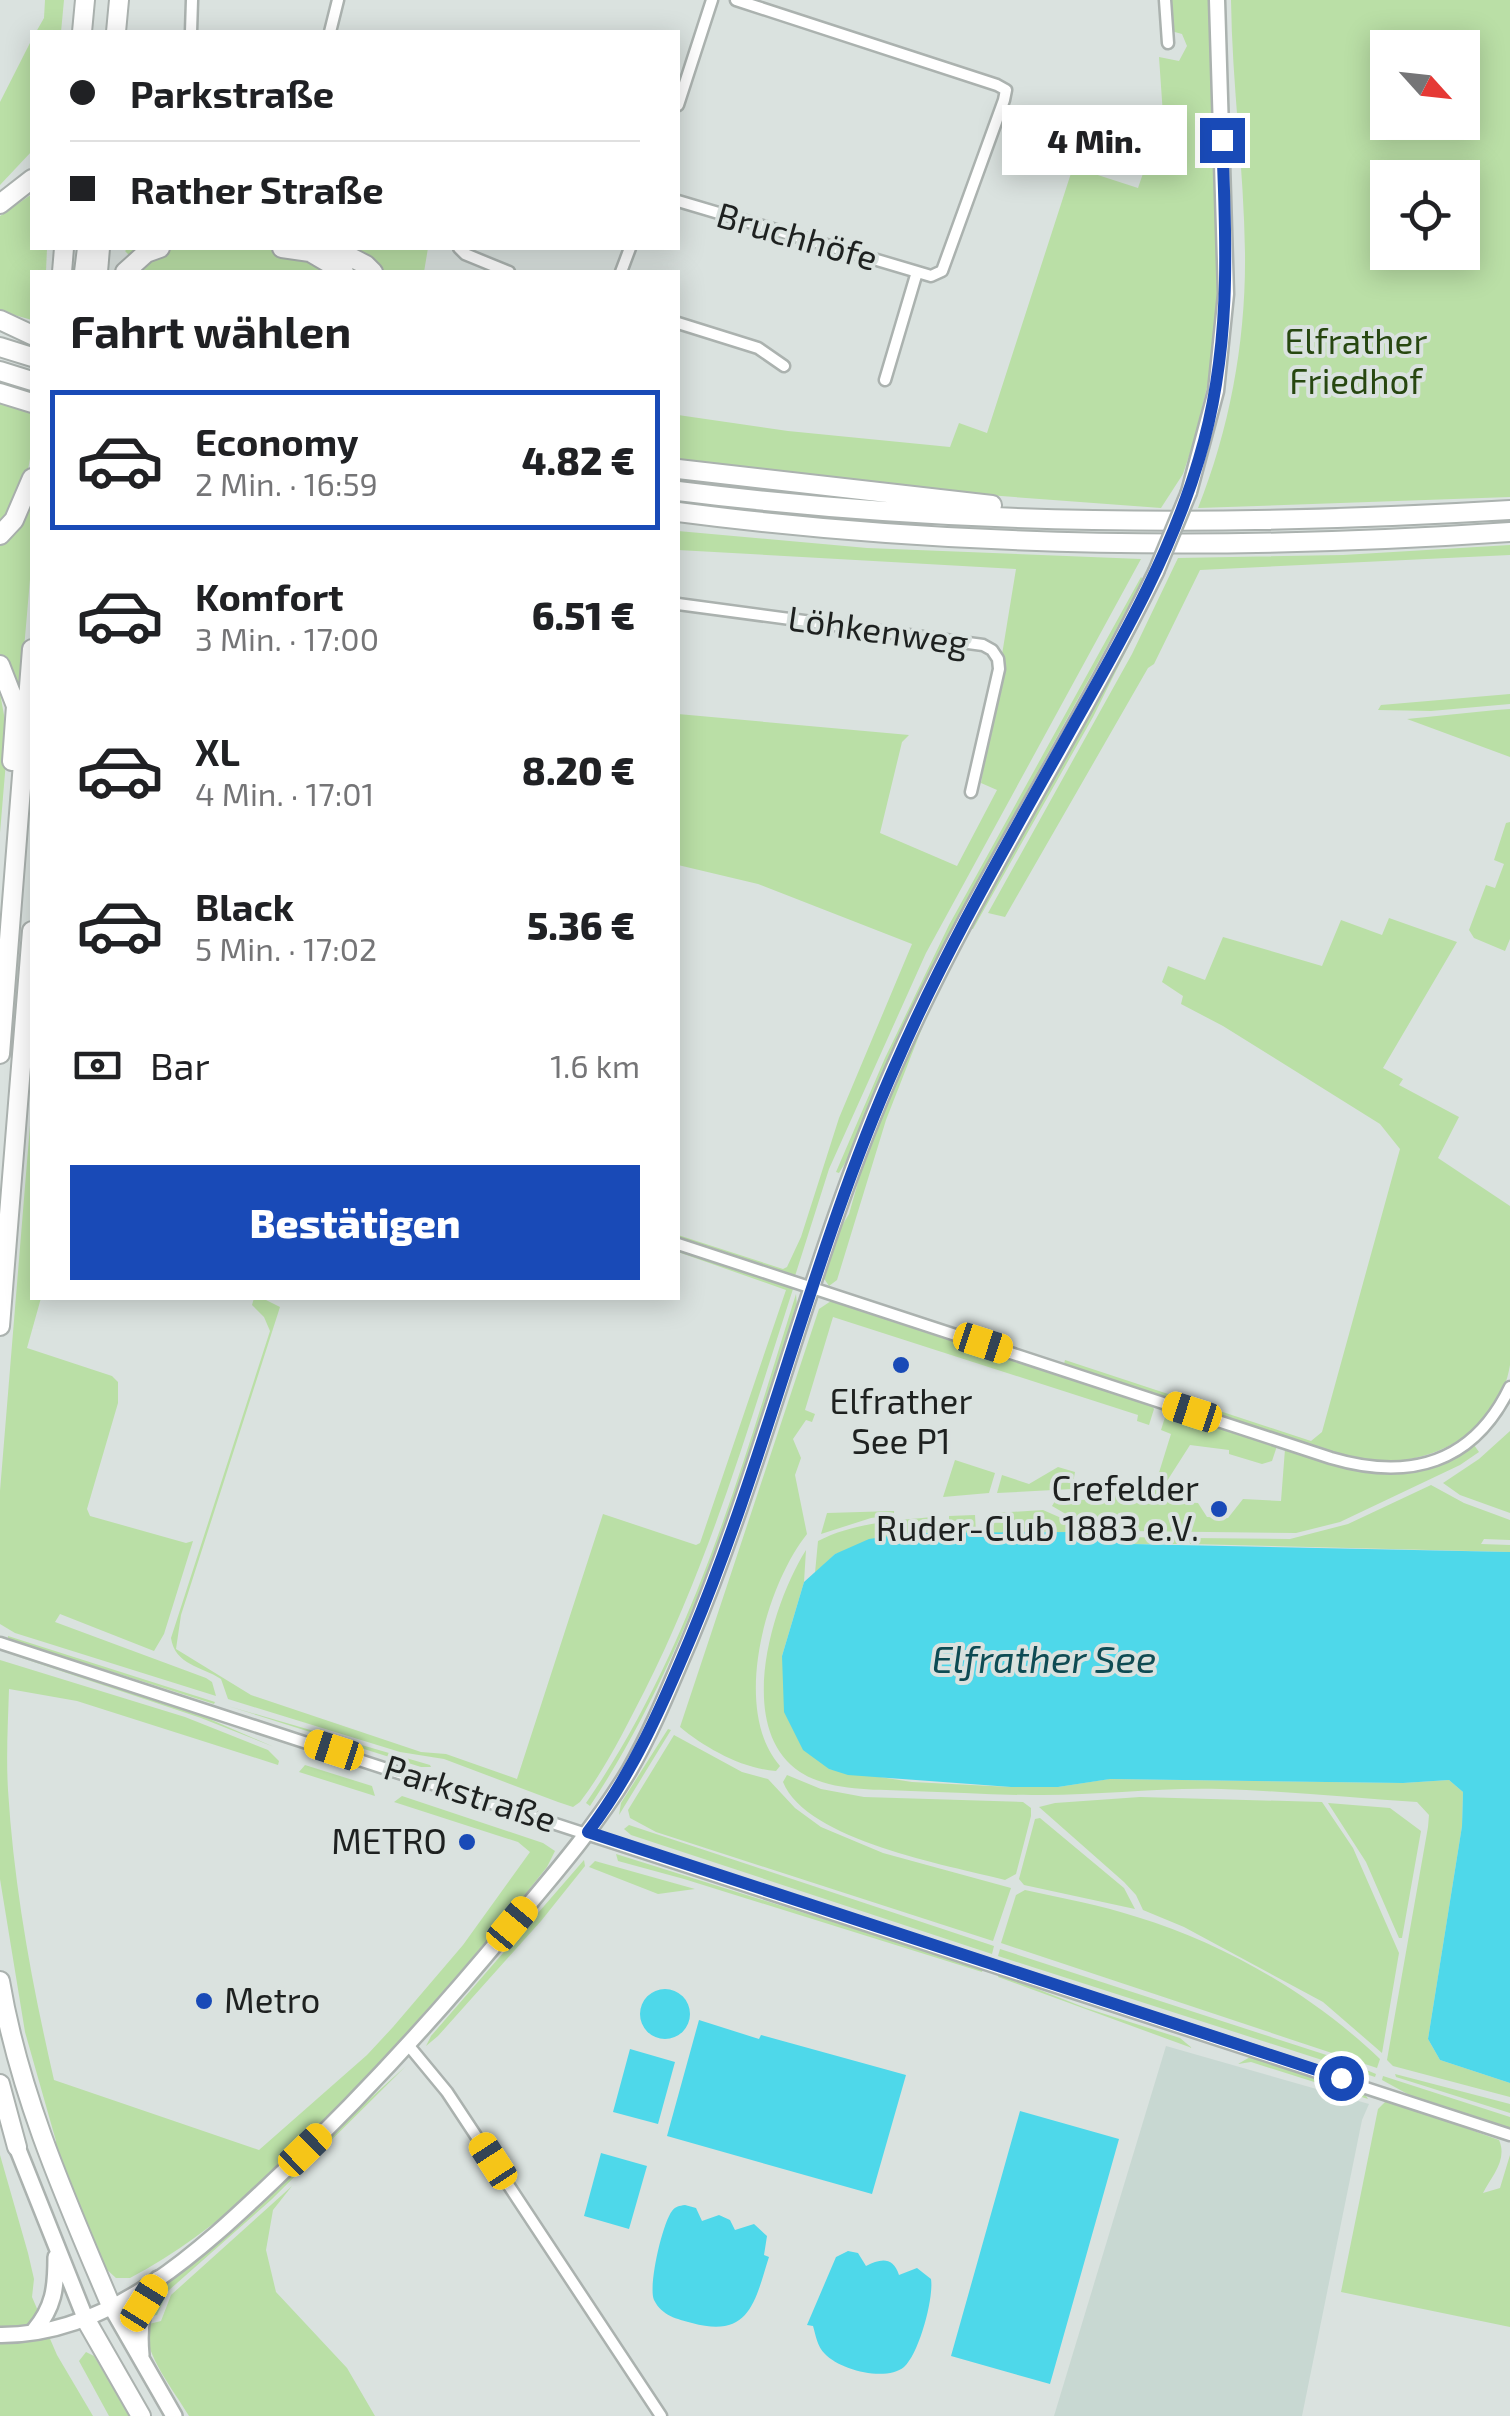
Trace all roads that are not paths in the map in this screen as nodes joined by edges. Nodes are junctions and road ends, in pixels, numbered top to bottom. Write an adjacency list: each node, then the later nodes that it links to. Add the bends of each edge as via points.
1 (109, 0): 9 (highway)
2 (119, 0): 10 (highway)
3 (192, 0): 11 (street)
4 (338, 0): 12 (street)
5 (712, 0): 14 (street)
6 (736, 0): 26 (street, Bruchhöfe, via 1006,90 942,272)
7 (1165, 0): 13 (street)
8 (1217, 0): 58 (main road, bridge, via 1226,294 1216,391 1189,492 1156,572 929,992 870,1124)
9 (106, 30)
10 (116, 30)
11 (192, 30)
12 (330, 30)
13 (1168, 43)
14 (680, 99)
15 (30, 181): 17 (highway)
16 (680, 202): 26 (street, Bruchhöfe)
17 (0, 204)
18 (154, 250): 22 (highway)
19 (296, 250): 23 (highway)
20 (337, 250): 24 (highway)
21 (460, 250): 25 (street)
22 (127, 270)
23 (341, 270)
24 (371, 270)
25 (504, 270)
26 (917, 272): 35 (street, Bruchhöfe)
27 (0, 322): 29 (highway)
28 (680, 324): 32 (street, via 758,348)
29 (30, 334)
30 (0, 347): 31 (highway)
31 (30, 357)
32 (784, 366)
33 (0, 370): 34 (highway)
34 (30, 380)
35 (885, 380)
36 (0, 395): 37 (highway)
37 (26, 401)
38 (680, 466): 43 (highway, via 1044,510)
39 (30, 483): 47 (highway)
40 (680, 490): 43 (highway, via 864,510)
41 (1510, 510): 43 (highway, via 1208,523)
42 (680, 512): 44 (highway)
43 (1071, 519)
44 (751, 522): 45 (highway); 46 (highway, via 1226,545)
45 (680, 525)
46 (1510, 532)
47 (0, 535)
48 (680, 604): 51 (street, Löhkenweg, via 992,650 999,670)
49 (0, 665): 52 (highway, via 16,706 8,817)
50 (30, 678): 52 (highway)
51 (972, 792)
52 (17, 870): 55 (highway)
53 (30, 962): 56 (highway)
54 (30, 1046): 56 (highway)
55 (0, 1054)
56 (20, 1118): 59 (highway)
57 (680, 1245): 58 (street)
58 (812, 1288): 60 (street, via 1376,1469 1434,1462 1461,1448 1481,1432); 62 (main road, via 706,1601 630,1769)
59 (0, 1326)
60 (1510, 1388)
61 (2, 1644): 62 (street, Parkstraße)
62 (588, 1832): 64 (main road); 66 (street, Parkstraße)
63 (0, 1981): 70 (highway, via 49,2160)
64 (409, 2046): 69 (main road, via 256,2197); 77 (street, via 448,2092)
65 (0, 2084): 67 (highway)
66 (1510, 2134)
67 (17, 2146): 68 (main road)
68 (56, 2248): 71 (main road); 72 (main road, via 55,2296)
69 (158, 2279): 70 (main road); 74 (main road, via 144,2303)
70 (112, 2308): 71 (main road); 74 (main road)
71 (86, 2320): 72 (main road); 75 (highway)
72 (34, 2330): 73 (main road)
73 (0, 2335)
74 (141, 2359): 76 (main road)
75 (140, 2416)
76 (174, 2416)
77 (661, 2416)

